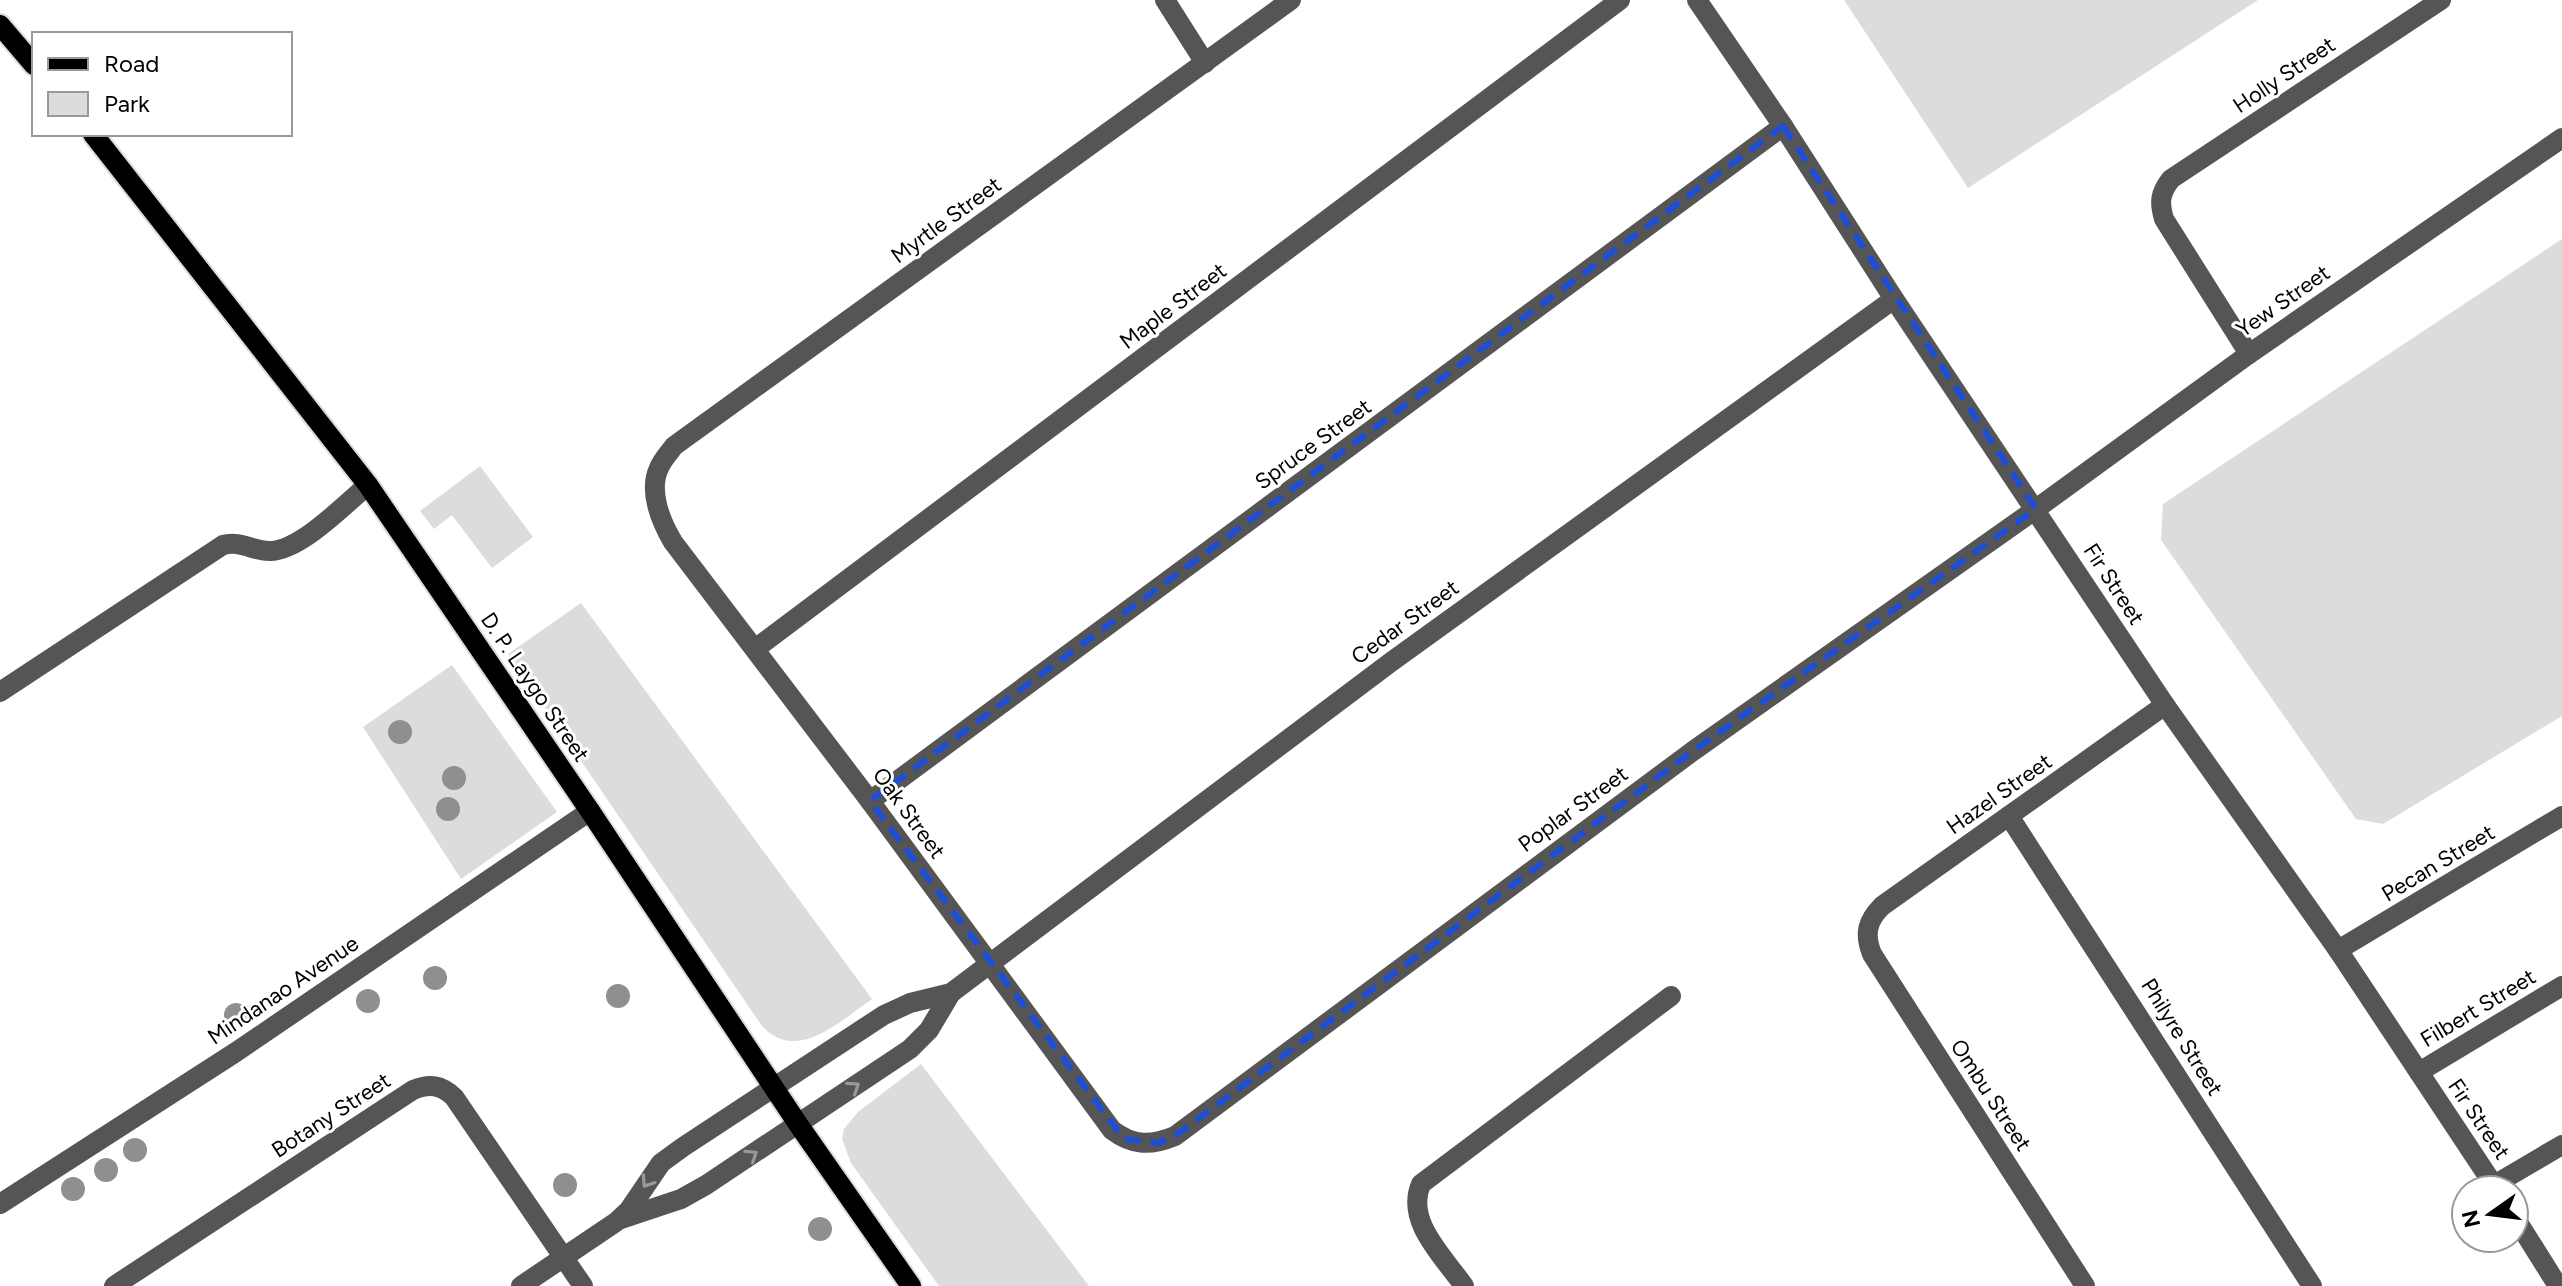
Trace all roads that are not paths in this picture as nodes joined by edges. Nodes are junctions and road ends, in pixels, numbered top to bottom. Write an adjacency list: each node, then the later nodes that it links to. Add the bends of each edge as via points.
1 (1165, 0): 8 (street)
2 (1291, 0): 8 (street, Myrtle Street)
3 (1620, 0): 17 (street, Maple Street)
4 (1697, 0): 9 (street, Fir Street)
5 (2441, 0): 13 (street, Holly Street, via 2171,179 2160,197 2164,219)
6 (0, 25): 7 (main road)
7 (32, 63)
8 (1205, 63): 15 (street, Myrtle Street, via 674,446 658,469)
9 (1783, 126): 12 (street, Fir Street); 20 (street, Spruce Street)
10 (95, 136): 14 (main road, D. P. Laygo Street)
11 (2562, 138): 13 (street, Yew Street)
12 (1894, 299): 16 (street, Fir Street); 26 (street, Cedar Street, via 1391,662)
13 (2249, 354): 16 (street, Yew Street)
14 (368, 485): 18 (street, via 288,548 265,551 243,543 223,545); 21 (main road, D. P. Laygo Street)
15 (656, 496): 17 (street, Oak Street, via 661,523 673,542)
16 (2036, 509): 19 (street, Fir Street); 33 (street, Poplar Street, via 1693,751 1175,1136)
17 (755, 649): 20 (street, Oak Street)
18 (0, 692)
19 (2165, 705): 22 (street, Hazel Street); 25 (street, Fir Street)
20 (870, 801): 26 (street, Oak Street)
21 (590, 811): 31 (main road, D. P. Laygo Street); 37 (street, Mindanao Avenue, via 236,1052)
22 (2009, 816): 24 (street, Hazel Street, via 1882,906); 47 (street, Philyre Street)
23 (2562, 816): 25 (street, Pecan Street)
24 (1867, 927): 46 (street, Ombu Street, via 1872,954)
25 (2338, 950): 30 (street, Fir Street)
26 (988, 964): 28 (street, Cedar Street); 33 (street, Oak Street, via 1112,1130)
27 (2562, 986): 30 (street, Filbert Street)
28 (951, 993): 31 (street, via 895,1009); 32 (street, one-way to 28, via 919,1041)
29 (1671, 996): 45 (street, via 1421,1184 1416,1213)
30 (2419, 1072): 35 (street, Fir Street)
31 (773, 1087): 32 (main road, D. P. Laygo Street); 38 (street, one-way to 38, via 661,1163)
32 (798, 1124): 38 (street, one-way to 32, via 681,1199); 44 (main road, D. P. Laygo Street)
33 (1140, 1144)
34 (2562, 1145): 36 (street)
35 (2487, 1174)
36 (2517, 1174)
37 (0, 1204)
38 (616, 1222): 40 (street)
39 (2530, 1241): 48 (street)
40 (564, 1258): 41 (street, Botany Street, via 454,1097 435,1085 413,1090); 42 (street); 43 (street, Botany Street)
41 (114, 1286)
42 (521, 1286)
43 (583, 1286)
44 (911, 1286)
45 (1464, 1286)
46 (2085, 1286)
47 (2312, 1286)
48 (2558, 1286)

